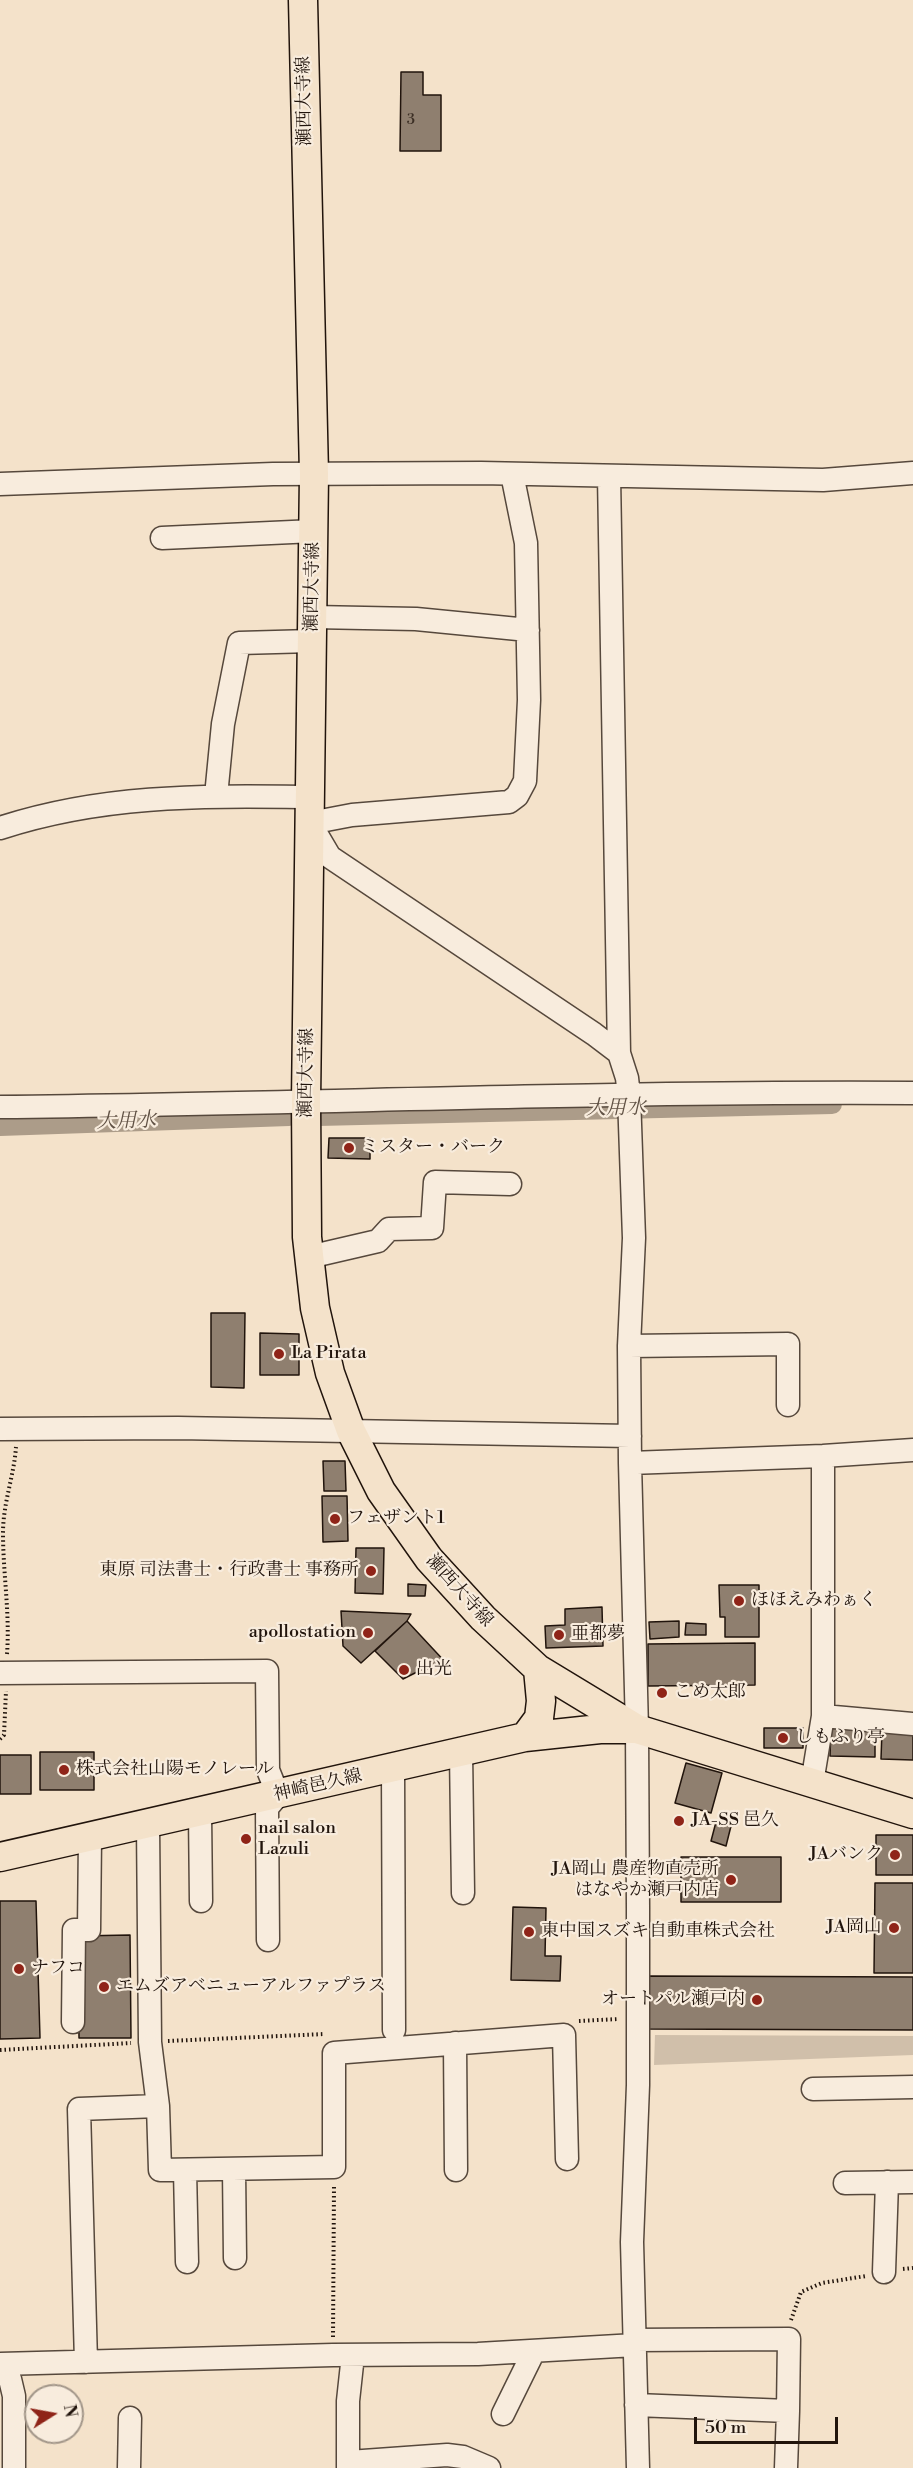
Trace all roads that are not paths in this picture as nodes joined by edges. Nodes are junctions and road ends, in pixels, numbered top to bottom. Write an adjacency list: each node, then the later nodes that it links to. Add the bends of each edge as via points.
1 (303, 0): 3 (main road, 瀬西大寺線)
2 (913, 473): 5 (street, via 823,480)
3 (314, 474): 4 (street); 6 (street); 7 (main road, 瀬西大寺線)
4 (512, 474): 5 (street); 10 (street, via 526,543)
5 (609, 476): 14 (street)
6 (0, 483)
7 (314, 531): 8 (street); 9 (main road, 瀬西大寺線)
8 (162, 538)
9 (313, 629): 10 (street, via 416,619); 11 (street, via 239,643 223,724); 12 (main road, 瀬西大寺線)
10 (528, 630): 12 (street, via 525,782 517,796 509,801 352,814)
11 (216, 796): 12 (street); 13 (street, via 138,799 38,815)
12 (310, 810): 14 (street, via 330,857); 17 (main road, 瀬西大寺線)
13 (0, 828)
14 (618, 1053): 16 (street)
15 (913, 1093): 16 (street)
16 (629, 1095): 17 (street); 21 (street, via 634,1238)
17 (306, 1101): 18 (street); 20 (main road, 瀬西大寺線)
18 (0, 1107)
19 (510, 1184): 20 (street, via 435,1182 432,1228 389,1229 378,1241)
20 (309, 1257): 24 (main road, 瀬西大寺線, via 315,1308 330,1373)
21 (629, 1346): 22 (street, via 788,1344); 25 (street)
22 (788, 1405)
23 (9, 1429): 24 (street)
24 (351, 1431): 25 (street); 29 (main road, 瀬西大寺線, via 381,1491 429,1559 483,1618)
25 (630, 1436): 28 (street)
26 (913, 1450): 27 (street)
27 (823, 1456): 28 (street); 32 (street)
28 (630, 1463): 34 (street)
29 (538, 1669): 31 (main road, 瀬西大寺線); 36 (main road, via 539,1718)
30 (3, 1673): 40 (street, via 267,1671 268,1770)
31 (582, 1695): 34 (main road, 瀬西大寺線); 35 (main road, via 591,1719)
32 (823, 1716): 33 (street); 39 (street)
33 (913, 1724)
34 (637, 1729): 35 (main road, 神崎邑久線); 39 (main road, 瀬西大寺線); 65 (street)
35 (582, 1731): 36 (main road, 神崎邑久線)
36 (525, 1737): 37 (main road, 神崎邑久線)
37 (461, 1752): 38 (main road, 神崎邑久線); 46 (street)
38 (393, 1768): 40 (main road, 神崎邑久線); 50 (street)
39 (812, 1783): 42 (main road, 瀬西大寺線)
40 (278, 1795): 41 (main road, 神崎邑久線); 48 (street, via 267,1808)
41 (200, 1813): 43 (main road, 神崎邑久線); 47 (street)
42 (913, 1814)
43 (148, 1824): 44 (main road, 神崎邑久線); 54 (street, via 150,2042)
44 (90, 1837): 45 (main road, 神崎邑久線); 49 (street, via 89,1930 74,1930)
45 (0, 1857)
46 (463, 1893)
47 (201, 1901)
48 (268, 1940)
49 (73, 2022)
50 (394, 2030)
51 (455, 2043): 55 (street, via 564,2035); 56 (street, via 334,2053 334,2167); 58 (street)
52 (913, 2087): 53 (street)
53 (813, 2089)
54 (158, 2106): 57 (street, via 159,2170); 68 (street, via 79,2109)
55 (567, 2159)
56 (234, 2169): 57 (street); 62 (street)
57 (185, 2170): 63 (street)
58 (456, 2170)
59 (887, 2182): 60 (street); 61 (street); 64 (street)
60 (913, 2182)
61 (844, 2183)
62 (236, 2258)
63 (187, 2262)
64 (884, 2272)
65 (634, 2342): 66 (street); 70 (street); 71 (street, via 789,2339)
66 (534, 2351): 67 (street); 72 (street)
67 (343, 2355): 68 (street); 74 (street)
68 (86, 2362): 69 (street)
69 (0, 2365): 75 (street, via 14,2396)
70 (636, 2405): 71 (street); 78 (street)
71 (788, 2411): 79 (street)
72 (503, 2414)
73 (130, 2418): 76 (street)
74 (349, 2465): 77 (street, via 447,2455)
75 (14, 2468)
76 (129, 2468)
77 (489, 2468)
78 (638, 2468)
79 (786, 2468)

